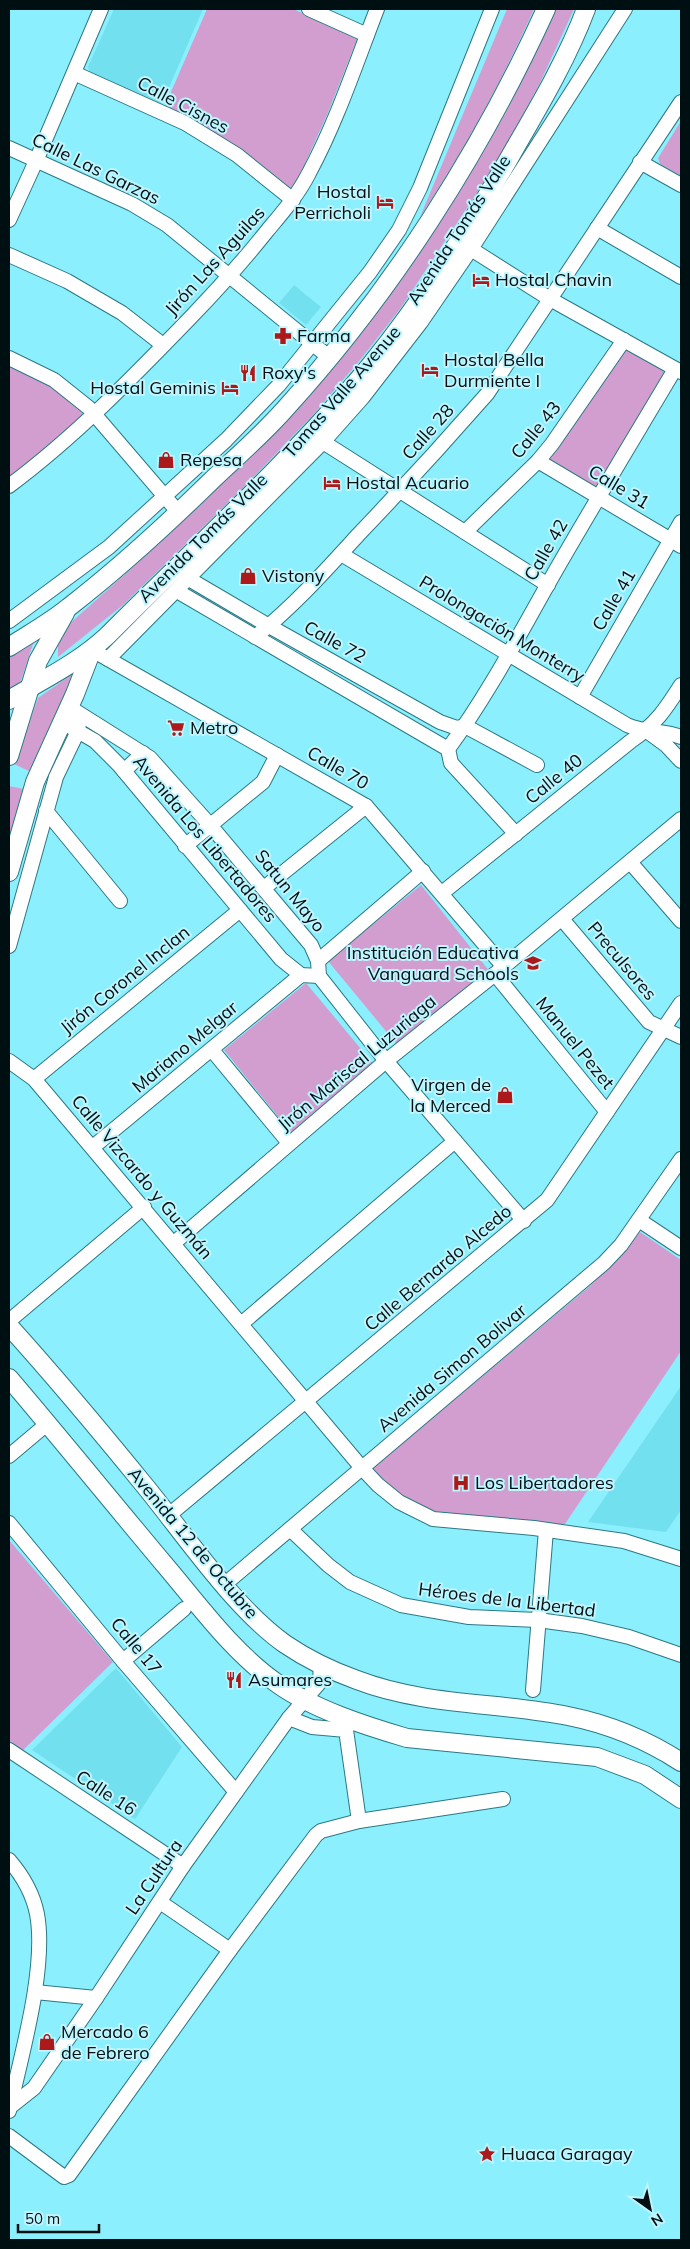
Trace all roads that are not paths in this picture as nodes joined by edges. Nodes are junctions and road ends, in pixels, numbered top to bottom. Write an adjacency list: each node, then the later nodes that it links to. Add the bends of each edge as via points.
1 (101, 9): 9 (street)
2 (309, 9): 8 (street)
3 (377, 9): 8 (street, Jirón Las Aguilas)
4 (492, 9): 24 (street, via 420,188 399,230)
5 (546, 9): 27 (main road, Tomas Valle Avenue, via 521,64 467,162 394,273)
6 (586, 9): 49 (main road, Tomas Valle Avenue, via 541,102 496,181 434,279 369,366 306,438)
7 (625, 9): 18 (street, Avenida Tomás Valle)
8 (367, 35): 15 (street, Jirón Las Aguilas, via 313,164)
9 (74, 73): 12 (street); 15 (street, Calle Cisnes, via 185,123 236,155)
10 (681, 102): 13 (street, Calle 28)
11 (9, 148): 12 (street, Calle Las Garzas)
12 (36, 161): 16 (street); 20 (street, Calle Las Garzas, via 132,204 167,225)
13 (640, 162): 14 (street); 17 (street, Calle 28)
14 (681, 185)
15 (293, 200): 20 (street, Jirón Las Aguilas)
16 (9, 220)
17 (597, 228): 21 (street); 22 (street, Calle 28)
18 (471, 249): 22 (street); 30 (street, Avenida Tomás Valle, via 421,322)
19 (9, 255): 25 (street, via 67,281 122,313)
20 (230, 276): 24 (street, Calle Las Garzas); 25 (street, Jirón Las Aguilas)
21 (681, 277)
22 (550, 299): 23 (street); 33 (street, Calle 28, via 487,394)
23 (624, 340): 28 (street); 31 (street, Calle 43)
24 (312, 344): 27 (street, Calle Las Garzas); 35 (street, via 232,434)
25 (164, 345): 29 (street, Jirón Las Aguilas)
26 (9, 358): 29 (street, via 54,380)
27 (330, 358): 36 (main road, Tomas Valle Avenue, via 284,411)
28 (678, 370): 34 (street, Calle 42)
29 (95, 414): 32 (street, Jirón Las Aguilas); 35 (street)
30 (324, 442): 33 (street); 41 (street, Avenida Tomás Valle)
31 (538, 461): 34 (street, Calle 31); 38 (street, Calle 43)
32 (9, 486)
33 (400, 491): 38 (street); 40 (street, Calle 28)
34 (598, 496): 39 (street, Calle 31); 42 (street, Calle 42)
35 (165, 497): 36 (street); 45 (street, via 110,547)
36 (179, 513): 44 (main road, Tomas Valle Avenue)
37 (681, 522): 39 (street, Calle 41)
38 (465, 532): 42 (street)
39 (676, 543): 54 (street, Calle 41)
40 (340, 554): 46 (street, Calle 28); 50 (street, Prolongación Monterry)
41 (189, 579): 43 (street, Avenida Tomás Valle); 46 (street, Calle 72)
42 (548, 584): 50 (street, Calle 42)
43 (177, 591): 47 (street); 51 (street, Avenida Tomás Valle)
44 (68, 609): 48 (main road, Tomas Valle Avenue); 53 (main road, via 38,661)
45 (9, 621)
46 (269, 626): 47 (street, Calle 28); 57 (street, Calle 72)
47 (255, 637): 62 (street)
48 (9, 646)
49 (92, 650): 51 (street); 53 (main road, Tomas Valle Avenue); 56 (main road)
50 (508, 655): 54 (street, Prolongación Monterry); 58 (street, Calle 42)
51 (108, 659): 65 (street, Calle 70)
52 (681, 685): 60 (street, Calle 40, via 657,721)
53 (31, 687): 55 (main road, Tomas Valle Avenue); 66 (main road)
54 (580, 697): 60 (street, Prolongación Monterry, via 626,725)
55 (9, 700)
56 (71, 709): 59 (street, Avenida Los Libertadores); 64 (street, Satun Mayo); 70 (main road)
57 (440, 722): 58 (street, Calle 72, via 457,728); 62 (street)
58 (465, 726): 63 (street, Calle 42); 68 (street)
59 (78, 731): 69 (street, Avenida Los Libertadores, via 95,741); 70 (street)
60 (646, 731): 61 (street); 67 (street); 75 (street, Calle 40)
61 (681, 737)
62 (428, 738): 63 (street)
63 (448, 749): 75 (street, via 451,763)
64 (144, 753): 69 (street); 74 (street, Satun Mayo)
65 (277, 755): 71 (street, Calle 70); 74 (street, via 263,782)
66 (9, 756)
67 (681, 761)
68 (537, 766)
69 (124, 770): 76 (street, Avenida Los Libertadores)
70 (48, 774): 72 (street); 79 (main road)
71 (366, 806): 78 (street, Calle 70); 80 (street)
72 (46, 811): 82 (street); 86 (street)
73 (681, 819): 77 (street, Jirón Mariscal Luzuriaga)
74 (210, 824): 76 (street); 80 (street, Satun Mayo)
75 (516, 834): 81 (street, Calle 40)
76 (185, 846): 83 (street, Avenida Los Libertadores)
77 (630, 862): 84 (street, Jirón Mariscal Luzuriaga); 85 (street)
78 (423, 871): 81 (street, Calle 70); 87 (street)
79 (9, 872)
80 (264, 888): 87 (street, Satun Mayo, via 311,945)
81 (442, 893): 88 (street, Calle 70)
82 (120, 902)
83 (240, 910): 89 (street, Avenida Los Libertadores, via 281,959); 97 (street, Jirón Coronel Inclan)
84 (562, 919): 88 (street, Jirón Mariscal Luzuriaga); 92 (street, Preculsores, via 649,1022)
85 (681, 921)
86 (9, 946)
87 (318, 961): 90 (street, Satun Mayo)
88 (500, 971): 96 (street, Jirón Mariscal Luzuriaga); 98 (street, Manuel Pezet)
89 (301, 975): 90 (street); 94 (street, Mariano Melgar)
90 (319, 976): 96 (street)
91 (681, 1003): 92 (street, Calle Bernardo Alcedo)
92 (664, 1029): 93 (street, Preculsores); 98 (street, Calle Bernardo Alcedo)
93 (681, 1037)
94 (212, 1050): 100 (street); 101 (street, Mariano Melgar)
95 (9, 1061): 97 (street, Calle Vizcardo y Guzmán)
96 (386, 1061): 99 (street); 100 (street, Jirón Mariscal Luzuriaga)
97 (34, 1079): 101 (street, Calle Vizcardo y Guzmán)
98 (607, 1112): 105 (street, Calle Bernardo Alcedo, via 546,1200)
99 (455, 1141): 105 (street); 109 (street)
100 (289, 1143): 106 (street, Jirón Mariscal Luzuriaga)
101 (93, 1148): 103 (street, Calle Vizcardo y Guzmán)
102 (681, 1159): 104 (street, Avenida Simon Bolivar)
103 (144, 1207): 106 (street, Calle Vizcardo y Guzmán); 108 (street)
104 (639, 1220): 107 (street); 115 (street, Avenida Simon Bolivar, via 621,1245 586,1279)
105 (524, 1221): 112 (street, Calle Bernardo Alcedo)
106 (174, 1243): 109 (street, Calle Vizcardo y Guzmán)
107 (681, 1248)
108 (9, 1321)
109 (241, 1324): 112 (street, Calle Vizcardo y Guzmán)
110 (9, 1326): 116 (main road, Avenida 12 de Octubre, via 75,1400)
111 (9, 1378): 113 (main road, Avenida 12 de Octubre)
112 (306, 1401): 115 (street, Calle Vizcardo y Guzmán); 116 (street, Calle Bernardo Alcedo)
113 (47, 1424): 114 (street); 128 (main road, Avenida 12 de Octubre, via 219,1630 277,1683)
114 (9, 1456)
115 (362, 1468): 118 (street, Avenida Simon Bolivar); 119 (street, Calle Vizcardo y Guzmán, via 400,1502 432,1518)
116 (169, 1515): 121 (main road, Avenida 12 de Octubre)
117 (9, 1523): 125 (street, Calle 17)
118 (290, 1529): 121 (street, Avenida Simon Bolivar); 123 (street, Héroes de la Libertad, via 350,1582 401,1605 469,1617)
119 (546, 1530): 120 (street, Calle Vizcardo y Guzmán, via 624,1541); 123 (street)
120 (681, 1559)
121 (225, 1584): 126 (main road, Avenida 12 de Octubre, via 285,1644)
122 (184, 1609): 125 (street)
123 (538, 1620): 124 (street, Héroes de la Libertad, via 629,1637); 127 (street)
124 (681, 1655)
125 (123, 1661): 134 (street, Calle 17)
126 (321, 1664): 128 (street, La Cultura, via 320,1682); 133 (main road, Avenida 12 de Octubre, via 356,1680 416,1697 569,1716 616,1729)
127 (533, 1690)
128 (306, 1699): 129 (street, La Cultura); 131 (main road, Avenida 12 de Octubre)
129 (289, 1718): 130 (street, via 312,1727); 134 (street, La Cultura)
130 (346, 1730): 131 (street); 137 (street)
131 (382, 1730): 135 (main road, Avenida 12 de Octubre, via 407,1738 597,1757 645,1775)
132 (9, 1750): 139 (street, Calle 16)
133 (681, 1762)
134 (236, 1792): 139 (street, La Cultura)
135 (681, 1798)
136 (503, 1799): 137 (street)
137 (359, 1821): 141 (street, via 316,1835)
138 (9, 1860): 142 (street, via 29,1890 37,1914 39,1946)
139 (183, 1866): 140 (street, La Cultura)
140 (160, 1902): 141 (street); 143 (street, La Cultura)
141 (230, 1950): 146 (street, via 69,2175 64,2177)
142 (35, 1992): 143 (street); 144 (street)
143 (96, 1998): 145 (street, La Cultura, via 34,2088)
144 (11, 2092): 145 (street)
145 (9, 2109)
146 (9, 2136)

